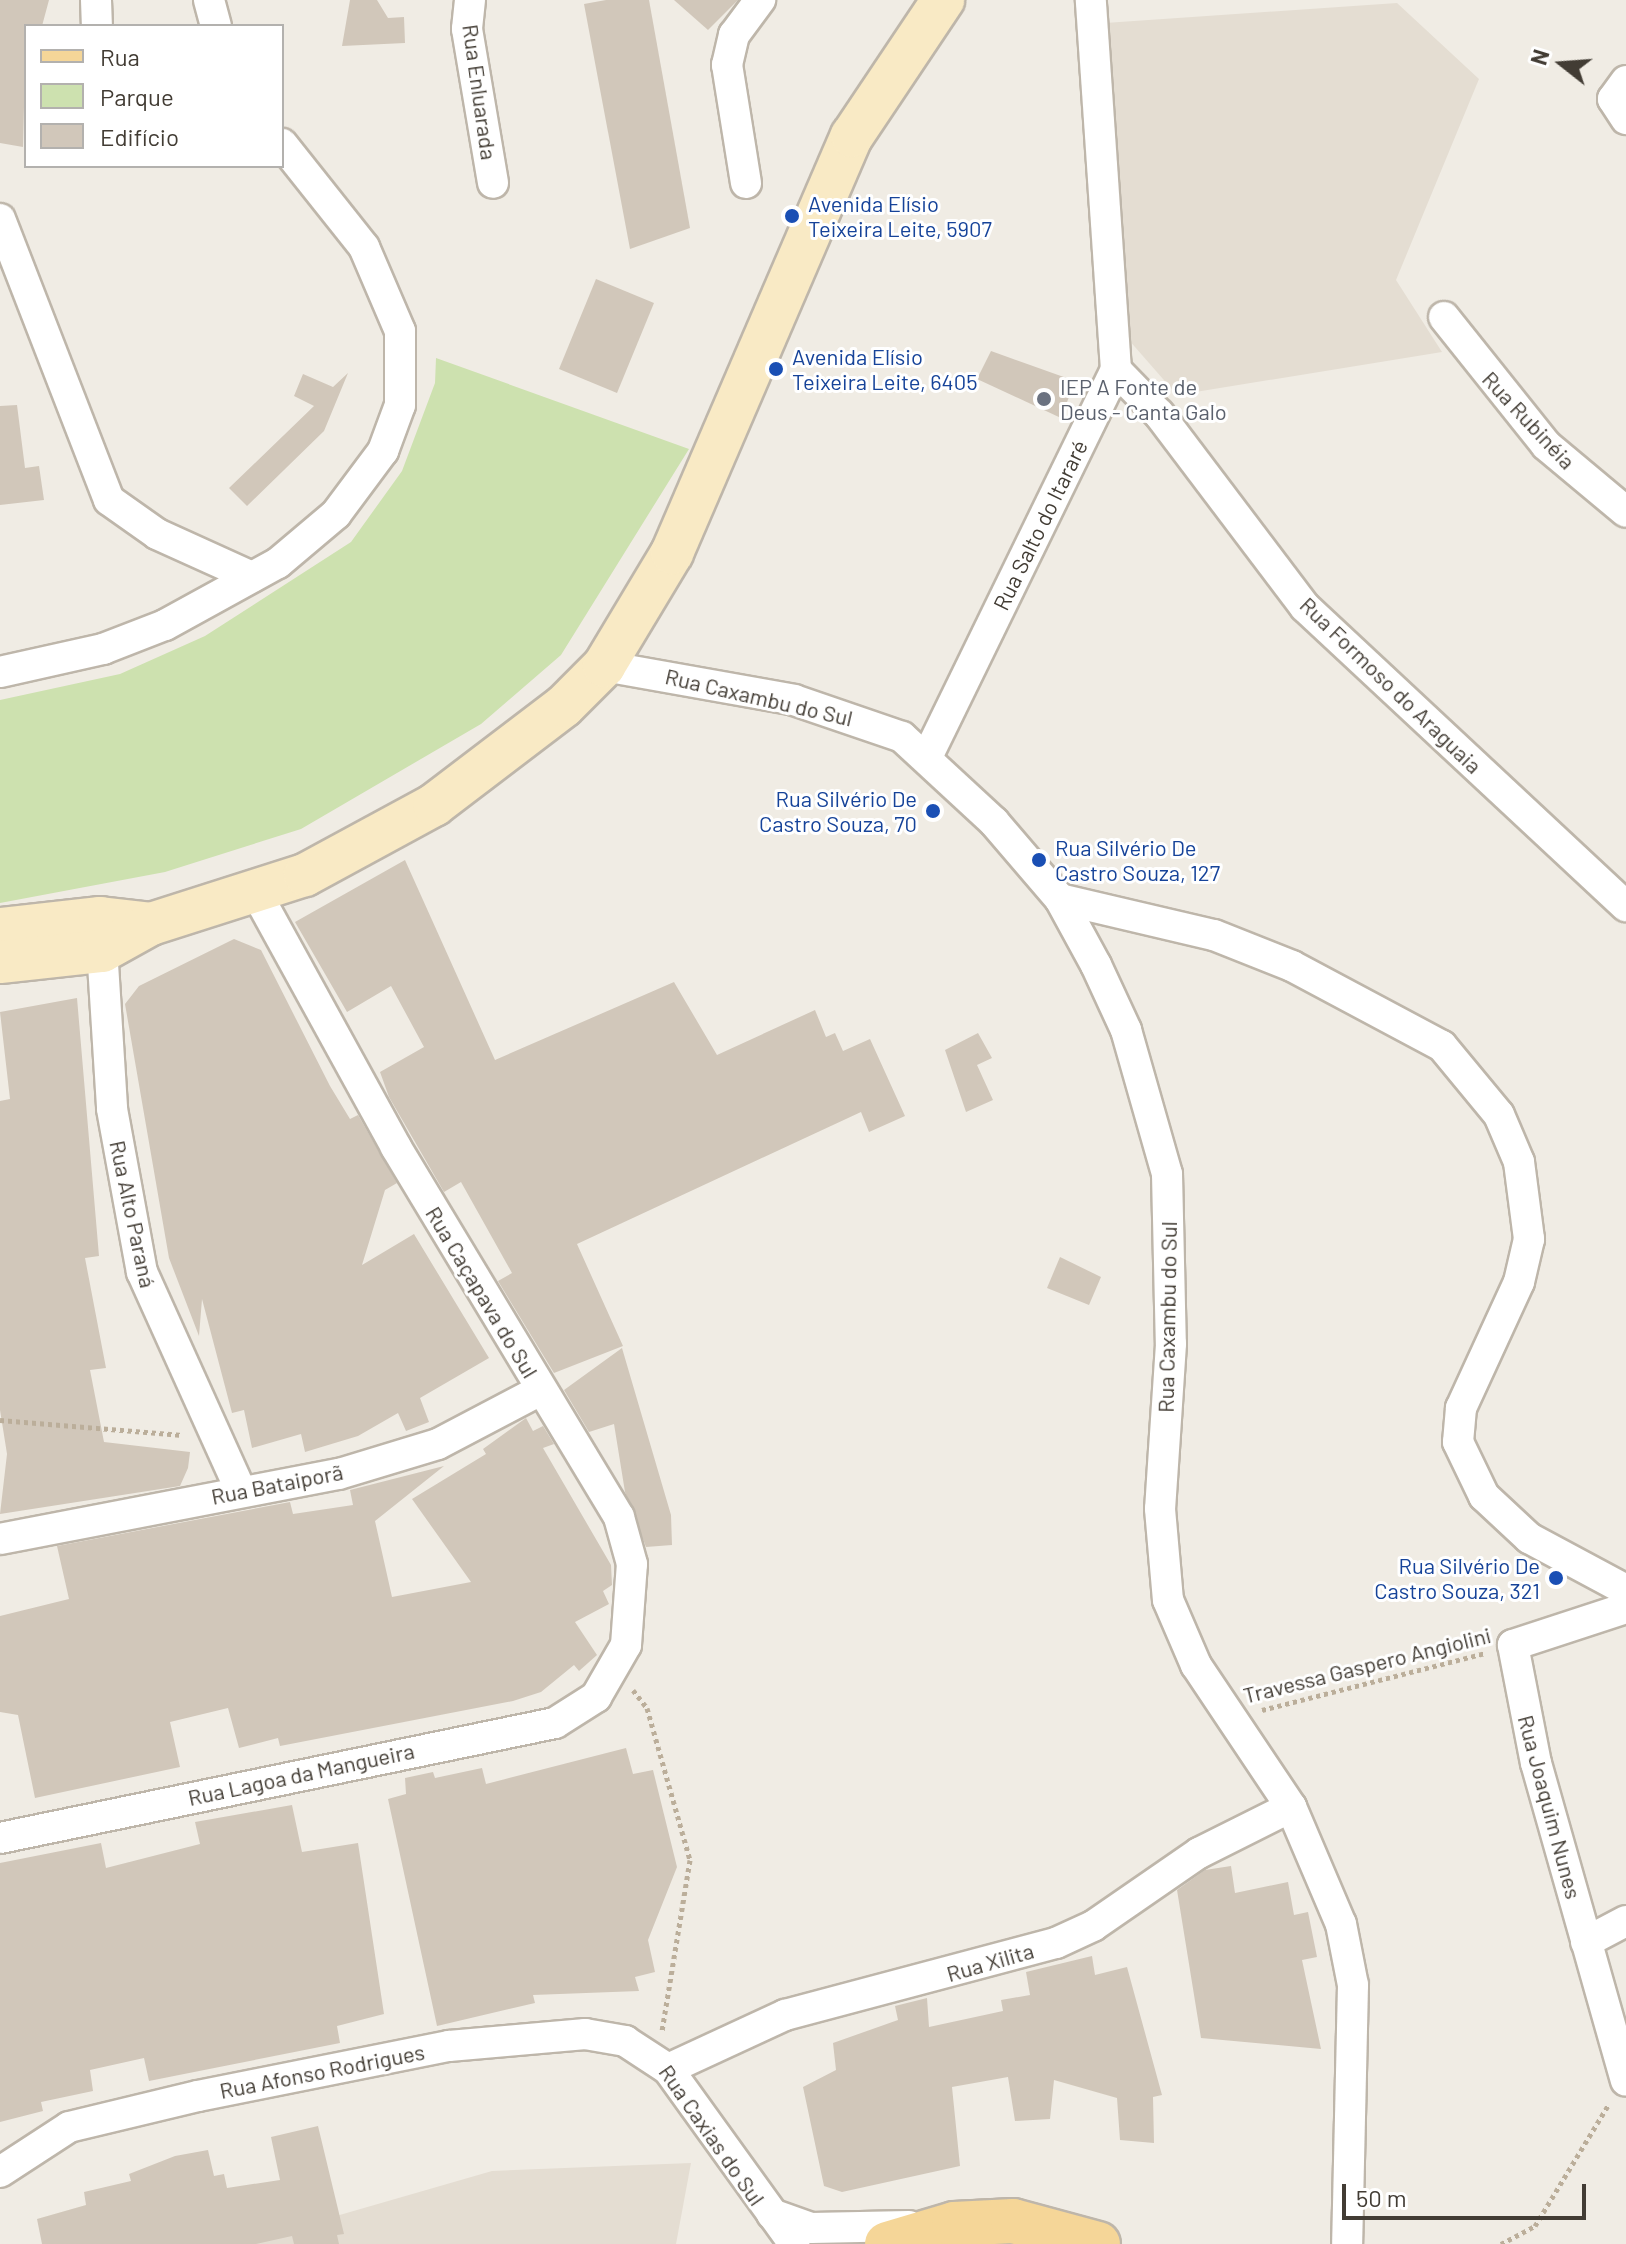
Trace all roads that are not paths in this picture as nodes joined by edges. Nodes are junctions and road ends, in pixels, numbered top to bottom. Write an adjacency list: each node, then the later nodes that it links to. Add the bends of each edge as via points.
1 (96, 0): 7 (street)
2 (209, 0): 8 (street)
3 (470, 0): 12 (street, Rua Enluarada, via 467,29)
4 (760, 0): 13 (street, via 734,35 727,65)
5 (943, 0): 19 (main road, via 852,136 716,462 672,553)
6 (1091, 0): 16 (street, Rua Salto do Itararé)
7 (97, 24)
8 (215, 24)
9 (1626, 81): 10 (street, via 1613,99)
10 (1626, 119)
11 (284, 147): 18 (street, via 364,247 400,331 404,371 383,451 360,485 310,540)
12 (493, 183)
13 (746, 183)
14 (0, 219): 18 (street, via 109,500 157,534)
15 (1444, 317): 17 (street, Rua Rubinéia, via 1546,445)
16 (1116, 370): 21 (street, Rua Salto do Itararé); 24 (street, Rua Formoso do Araguaia, via 1159,414 1305,607)
17 (1626, 512)
18 (252, 577): 20 (street, via 103,649)
19 (604, 666): 21 (street, Rua Caxambu do Sul, via 836,711); 22 (main road, via 564,706 434,805)
20 (0, 672)
21 (928, 755): 23 (street, Rua Caxambu do Sul)
22 (258, 896): 26 (main road); 28 (street, Rua Caçapava do Sul)
23 (1060, 899): 31 (street, via 1214,935 1292,966 1384,1011 1452,1057 1499,1115 1519,1162 1529,1239 1519,1282 1461,1408 1458,1442 1484,1496 1529,1538); 34 (street, Rua Caxambu do Sul, via 1126,1030 1167,1174 1171,1344 1160,1509 1168,1600 1196,1665)
24 (1626, 906)
25 (0, 929): 26 (main road)
26 (101, 934): 27 (main road); 29 (street, Rua Alto Paraná, via 112,1109 142,1272 222,1439)
27 (0, 962)
28 (541, 1390): 29 (street, Rua Bataiporã, via 438,1444 339,1474); 33 (street, Rua Caçapava do Sul, via 619,1517 632,1564 626,1645 617,1671)
29 (241, 1491): 30 (street, Rua Bataiporã)
30 (0, 1539)
31 (1626, 1590)
32 (1626, 1608): 37 (street, Rua Joaquim Nunes, via 1513,1645 1536,1763)
33 (596, 1697): 35 (street, Rua Lagoa da Mangueira, via 555,1723)
34 (1291, 1807): 38 (street, Rua Xilita, via 1199,1853 1093,1926 1056,1943 785,2015); 46 (street, Rua Caxambu do Sul, via 1341,1924 1353,1985)
35 (0, 1838)
36 (1626, 1921): 37 (street)
37 (1586, 1942): 39 (street, Rua Joaquim Nunes)
38 (662, 2063): 40 (street, Rua Afonso Rodrigues, via 625,2041 585,2034 449,2046 69,2127 37,2142); 41 (street, Rua Caxias do Sul)
39 (1625, 2080)
40 (0, 2172)
41 (766, 2212): 42 (street, Rua Caxias do Sul, via 825,2229); 43 (street, Rua Caxias do Sul)
42 (954, 2224): 44 (main road); 45 (main road, via 1013,2221)
43 (794, 2244)
44 (887, 2244)
45 (1098, 2244)
46 (1347, 2244)

